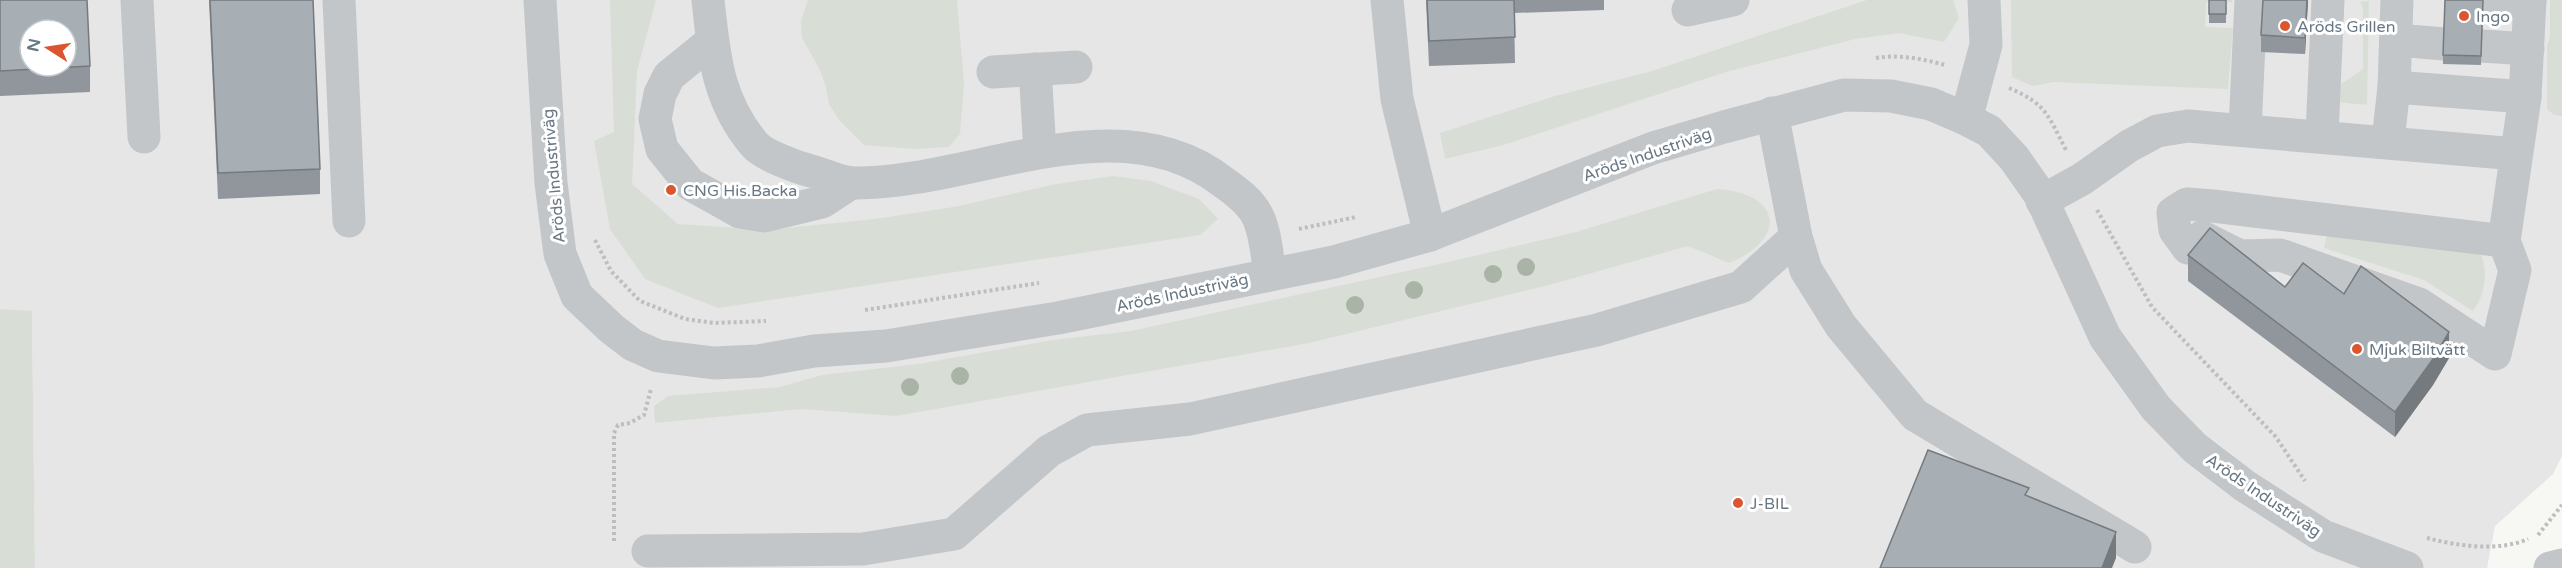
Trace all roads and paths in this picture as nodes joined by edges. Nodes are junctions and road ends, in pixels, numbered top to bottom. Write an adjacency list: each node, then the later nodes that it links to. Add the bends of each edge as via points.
1 (137, 0): 30 (street)
2 (339, 0): 39 (street)
3 (540, 0): 50 (street, Aröds Industriväg, via 551,183 560,254 577,296 626,340)
4 (708, 0): 15 (street)
5 (1387, 0): 41 (street, via 1397,99)
6 (1733, 0): 13 (street)
7 (1984, 0): 23 (street, via 1986,45)
8 (2251, 0): 28 (street)
9 (2328, 0): 29 (street)
10 (2397, 0): 14 (street)
11 (2492, 0): 12 (street)
12 (2530, 1): 18 (street)
13 (1688, 10)
14 (2396, 40): 16 (street); 24 (street)
15 (712, 41): 35 (street, via 725,99 755,146 795,167); 35 (street, via 669,76 655,119 662,149 690,184 740,212 764,216 822,202)
16 (2445, 44)
17 (2482, 46): 18 (street)
18 (2528, 50): 25 (street)
19 (1868, 60): 23 (path, via 1888,56 1919,58)
20 (1076, 67): 21 (street)
21 (1035, 69): 22 (street); 32 (street)
22 (993, 72)
23 (1978, 76): 27 (street); 34 (path, via 2038,103 2053,121)
24 (2394, 87): 25 (street); 31 (street)
25 (2525, 97): 33 (street)
26 (1772, 113): 27 (street, Aröds Industriväg, via 1844,95 1891,96 1931,104); 41 (street, Aröds Industriväg, via 1653,148); 43 (street)
27 (1966, 119): 36 (street, Aröds Industriväg, via 1989,130 2014,158)
28 (2245, 130): 29 (street); 34 (street, via 2188,126 2157,131)
29 (2322, 135): 31 (street)
30 (144, 137)
31 (2388, 141): 33 (street)
32 (1040, 152): 35 (street, via 906,180); 42 (street, via 1131,146 1204,167 1240,195 1258,216)
33 (2516, 154): 44 (street)
34 (2082, 179): 36 (street); 51 (path, via 2152,307 2276,437)
35 (851, 183)
36 (2042, 201): 58 (street, Aröds Industriväg, via 2105,338 2156,408 2195,448 2245,486 2324,536)
37 (2283, 214): 44 (street); 45 (street); 45 (street, via 2187,204 2173,213 2175,230 2188,248 2202,237 2240,256)
38 (1361, 215): 42 (path)
39 (349, 221)
40 (590, 230): 49 (path, via 611,271 640,301 685,319 714,323)
41 (1430, 236): 46 (street, Aröds Industriväg, via 1334,262)
42 (1264, 237): 46 (street)
43 (1796, 237): 54 (street, via 1806,270 1841,326 1915,415); 56 (street, via 1741,287 1597,330 1190,419 1087,430 1049,451 954,534 863,549)
44 (2504, 241): 45 (street, via 2515,270 2494,354 2419,304)
45 (2280, 255)
46 (1270, 274): 50 (street, Aröds Industriväg, via 1058,318 886,346 714,363)
47 (1049, 281): 48 (path)
48 (854, 311)
49 (772, 321)
50 (658, 356): 55 (path, via 644,415 618,425 614,432)
51 (2311, 490)
52 (2418, 535): 53 (path, via 2452,545 2484,546 2515,545)
53 (2537, 536)
54 (2135, 546)
55 (614, 549)
56 (648, 551)
57 (2562, 565): 59 (street)
58 (2407, 568)
59 (2550, 568)

